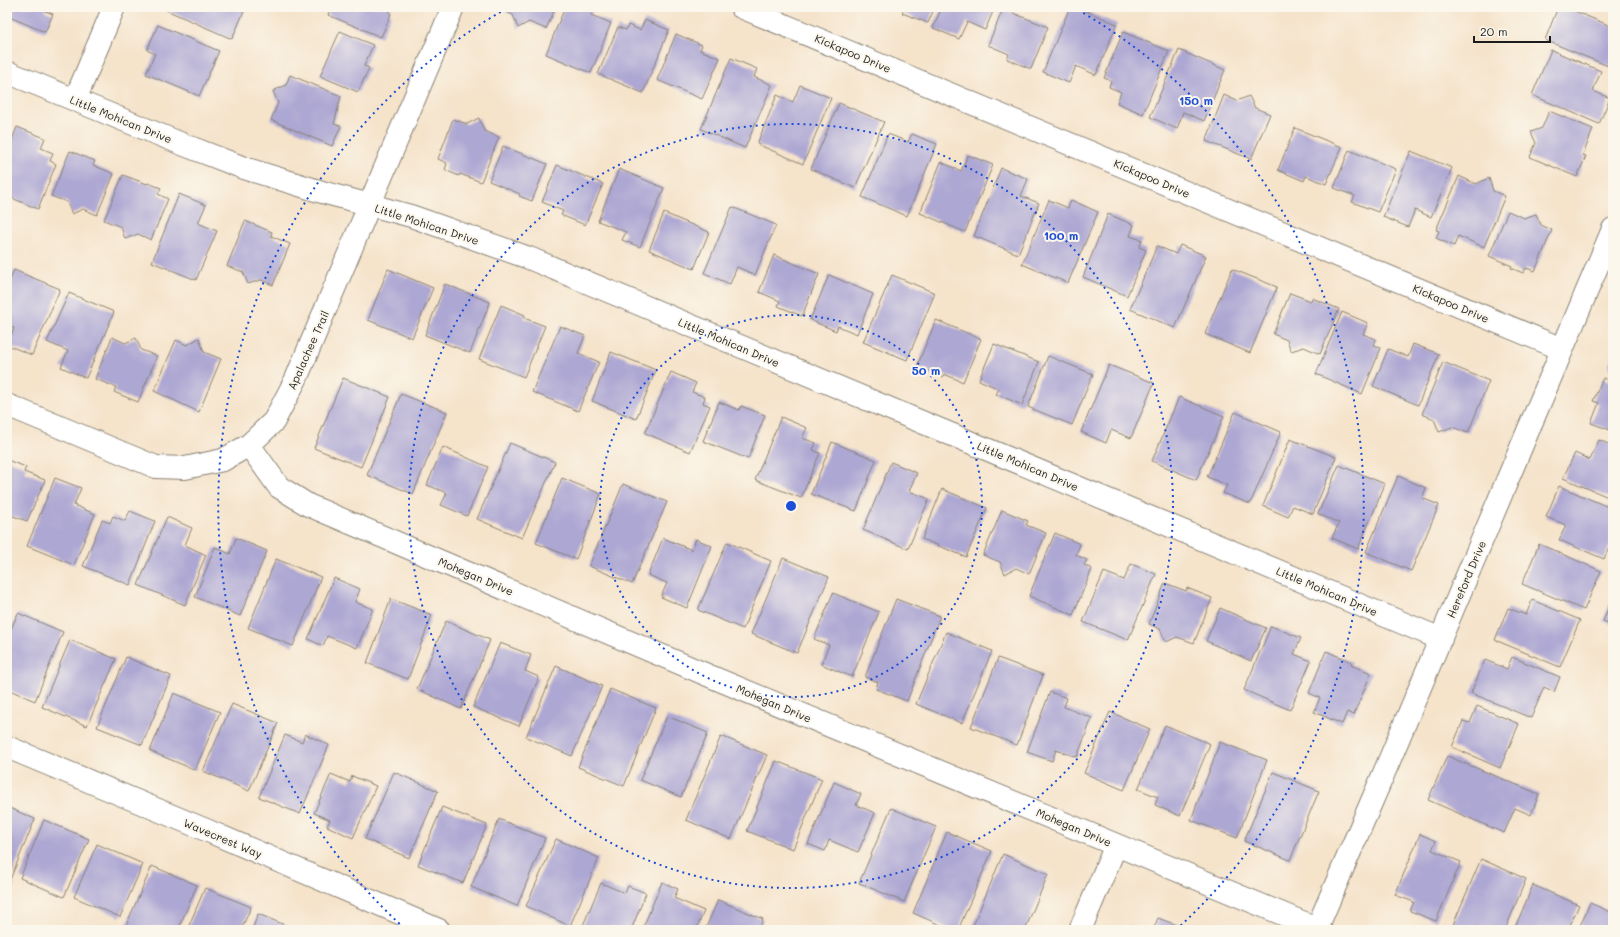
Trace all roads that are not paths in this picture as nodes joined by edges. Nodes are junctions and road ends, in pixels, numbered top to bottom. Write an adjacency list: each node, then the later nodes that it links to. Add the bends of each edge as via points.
1 (114, 7): 5 (street)
2 (453, 7): 6 (street, Apalachee Trail)
3 (741, 7): 8 (street, Kickapoo Drive)
4 (7, 72): 5 (street, Little Mohican Drive)
5 (75, 100): 6 (street, Little Mohican Drive, via 244,168)
6 (369, 204): 10 (street, Apalachee Trail, via 296,379 274,421); 11 (street, Little Mohican Drive, via 411,216 528,258)
7 (1613, 229): 8 (street, Hereford Drive)
8 (1562, 349): 11 (street, Hereford Drive)
9 (7, 405): 10 (street, Apalachee Trail, via 156,467 185,468 223,460)
10 (249, 445): 13 (street, Mohegan Drive, via 279,487 308,505)
11 (1441, 639): 14 (street, Hereford Drive)
12 (7, 748): 15 (street, Wavecrest Way)
13 (1116, 845): 14 (street, Mohegan Drive); 16 (street)
14 (1319, 929)
15 (439, 930)
16 (1080, 930)

